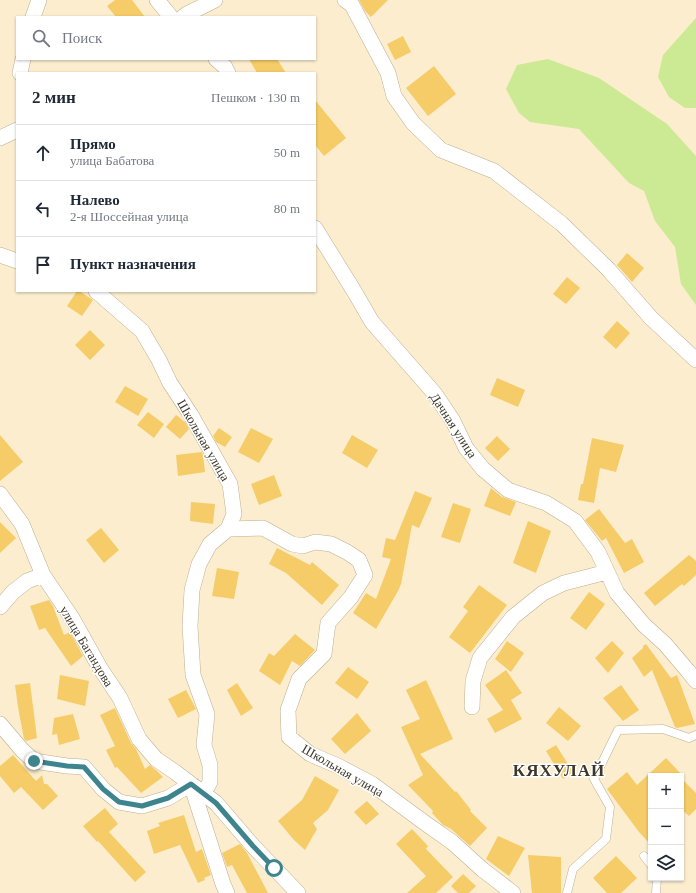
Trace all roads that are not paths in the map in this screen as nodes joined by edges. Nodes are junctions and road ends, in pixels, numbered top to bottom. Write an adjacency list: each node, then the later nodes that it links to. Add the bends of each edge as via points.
1 (39, 0): 5 (street)
2 (157, 0): 6 (street)
3 (215, 0): 7 (street)
4 (345, 0): 18 (street, via 352,5 388,73 394,96 413,123 442,150 494,171 562,224 608,269 650,318)
5 (33, 16)
6 (170, 16)
7 (184, 16)
8 (23, 60): 10 (street)
9 (217, 60): 11 (street)
10 (20, 72)
11 (228, 72)
12 (16, 130): 13 (street)
13 (0, 138)
14 (316, 230): 21 (street, Дачная улица, via 372,322 436,394 466,448 483,469 508,490 546,503 575,521 598,552)
15 (0, 256): 16 (street)
16 (16, 261)
17 (97, 292): 20 (street, Школьная улица, via 142,331 230,484 234,514)
18 (696, 360)
19 (0, 494): 22 (street, улица Багандова, via 22,524)
20 (228, 528): 29 (street, via 210,544 199,564 192,590 190,626 193,676 207,714 204,744 210,764 210,782); 35 (street, Школьная улица, via 263,528 292,544 303,546 315,542 331,544 359,560 365,575 351,597 328,623 324,654 299,678 288,710 289,737 310,754 372,784 452,842)
21 (607, 572): 24 (street, Дачная улица, via 617,593); 25 (street, via 564,583 543,593 513,617 480,658 473,681)
22 (43, 575): 23 (street, via 27,581); 28 (street, улица Багандова, via 120,698 139,739 156,759)
23 (0, 607)
24 (696, 681)
25 (472, 707)
26 (0, 724): 28 (street, via 34,761 84,767 103,789 119,802 142,806 168,798)
27 (696, 735): 36 (lane, via 689,738 663,729 618,730 594,779 610,807 606,839 573,869)
28 (191, 784): 29 (street, улица Багандова); 33 (street)
29 (204, 793): 34 (street, улица Багандова)
30 (644, 856): 31 (lane)
31 (648, 861)
32 (657, 881): 37 (lane)
33 (228, 893)
34 (298, 893)
35 (513, 893)
36 (567, 893)
37 (656, 893)

